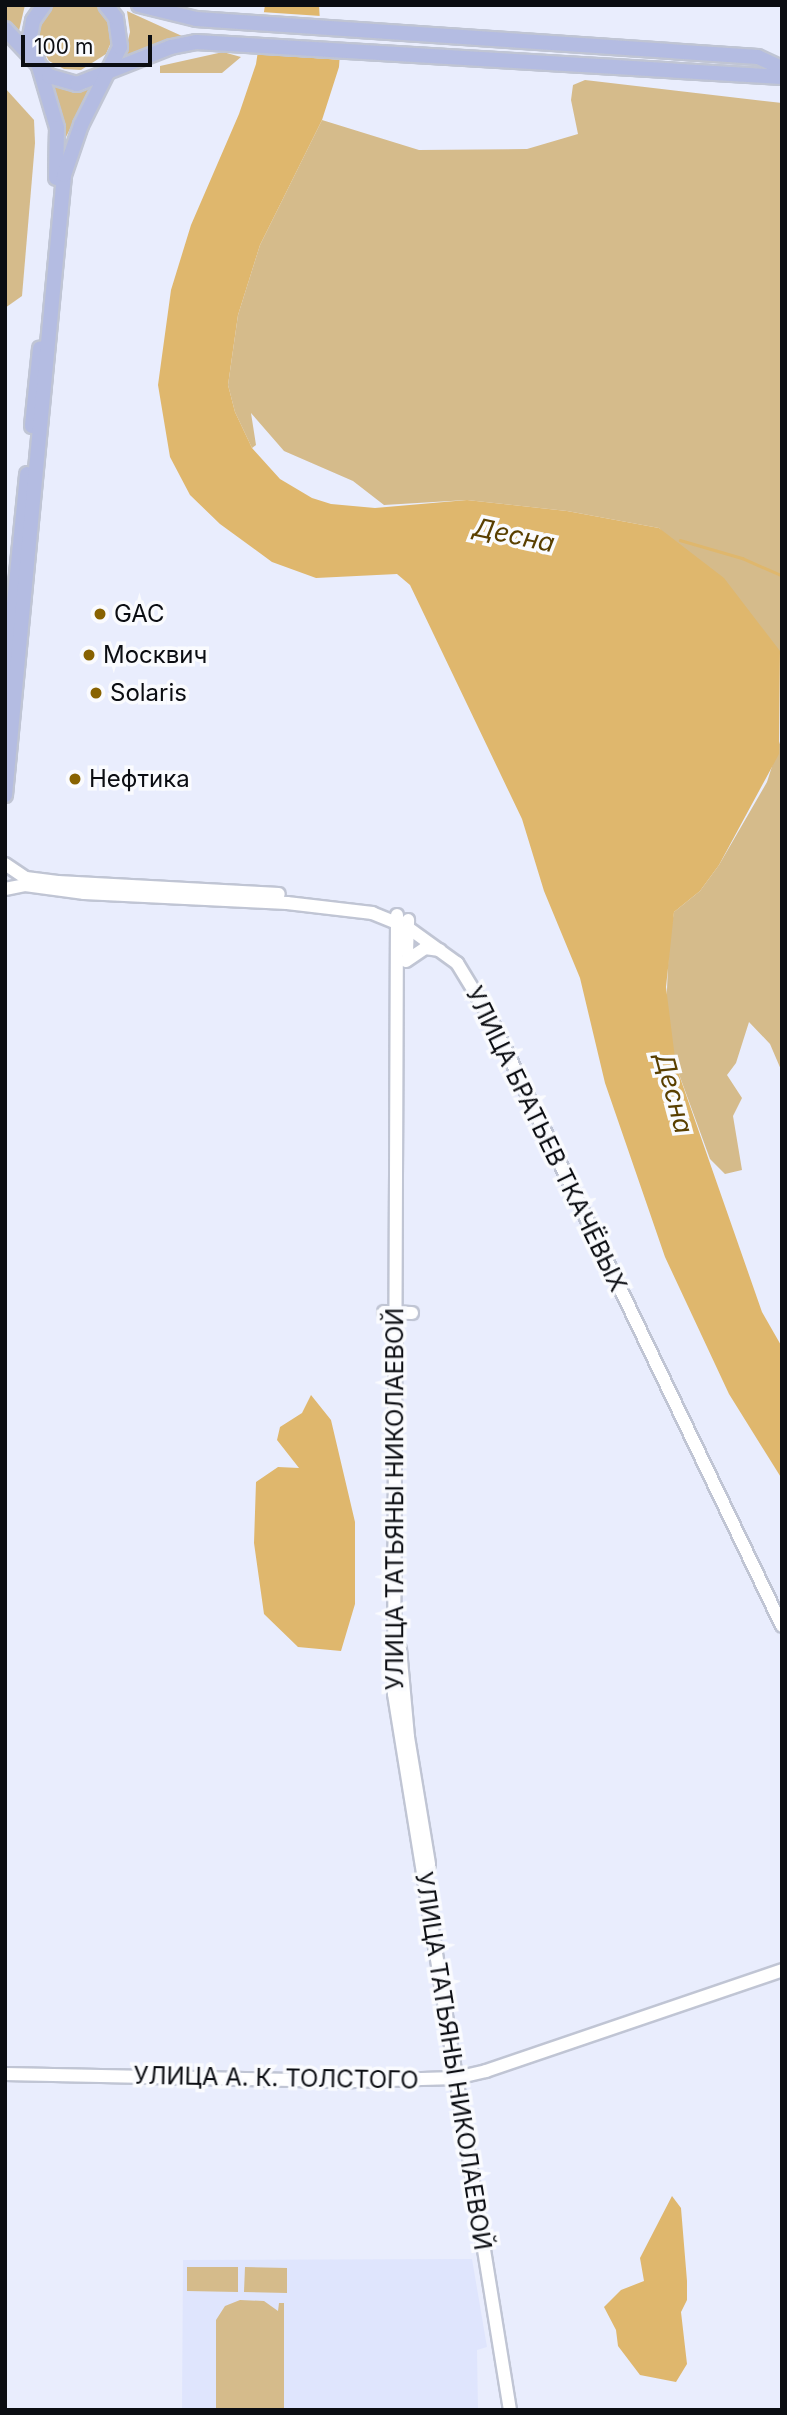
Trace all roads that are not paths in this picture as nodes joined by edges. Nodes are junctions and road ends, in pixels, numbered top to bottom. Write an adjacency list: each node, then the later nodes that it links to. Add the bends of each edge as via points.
1 (44, 5): 5 (main road, via 30,36)
2 (106, 5): 7 (main road, via 120,32 120,47)
3 (139, 5): 6 (main road, via 179,17 758,57)
4 (5, 29): 5 (main road)
5 (38, 65): 7 (main road, via 62,82 85,82); 9 (main road)
6 (782, 68)
7 (105, 73): 8 (main road, via 182,44 219,42); 9 (main road)
8 (782, 78)
9 (62, 160): 10 (main road); 11 (main road)
10 (5, 692)
11 (5, 794)
12 (5, 864): 14 (street, УЛИЦА БРАТЬЕВ ТКАЧЁВЫХ, via 14,873 37,879 361,904)
13 (5, 889): 14 (street, УЛИЦА БРАТЬЕВ ТКАЧЁВЫХ, via 25,885 84,893 288,903)
14 (400, 921): 15 (street, УЛИЦА БРАТЬЕВ ТКАЧЁВЫХ); 16 (street); 16 (street, УЛИЦА ТАТЬЯНЫ НИКОЛАЕВОЙ); 17 (street, УЛИЦА БРАТЬЕВ ТКАЧЁВЫХ, via 449,947 479,983)
15 (445, 952): 16 (street, via 425,948); 18 (street, УЛИЦА БРАТЬЕВ ТКАЧЁВЫХ, via 474,986 490,1017)
16 (403, 960): 21 (street, УЛИЦА ТАТЬЯНЫ НИКОЛАЕВОЙ, via 394,1694)
17 (782, 1613)
18 (782, 1626)
19 (782, 1970): 21 (street, УЛИЦА А. К. ТОЛСТОГО)
20 (5, 2074): 21 (street, УЛИЦА А. К. ТОЛСТОГО, via 353,2081)
21 (460, 2077): 22 (street, УЛИЦА ТАТЬЯНЫ НИКОЛАЕВОЙ); 23 (street, УЛИЦА ТАТЬЯНЫ НИКОЛАЕВОЙ)
22 (510, 2410)
23 (518, 2410)

